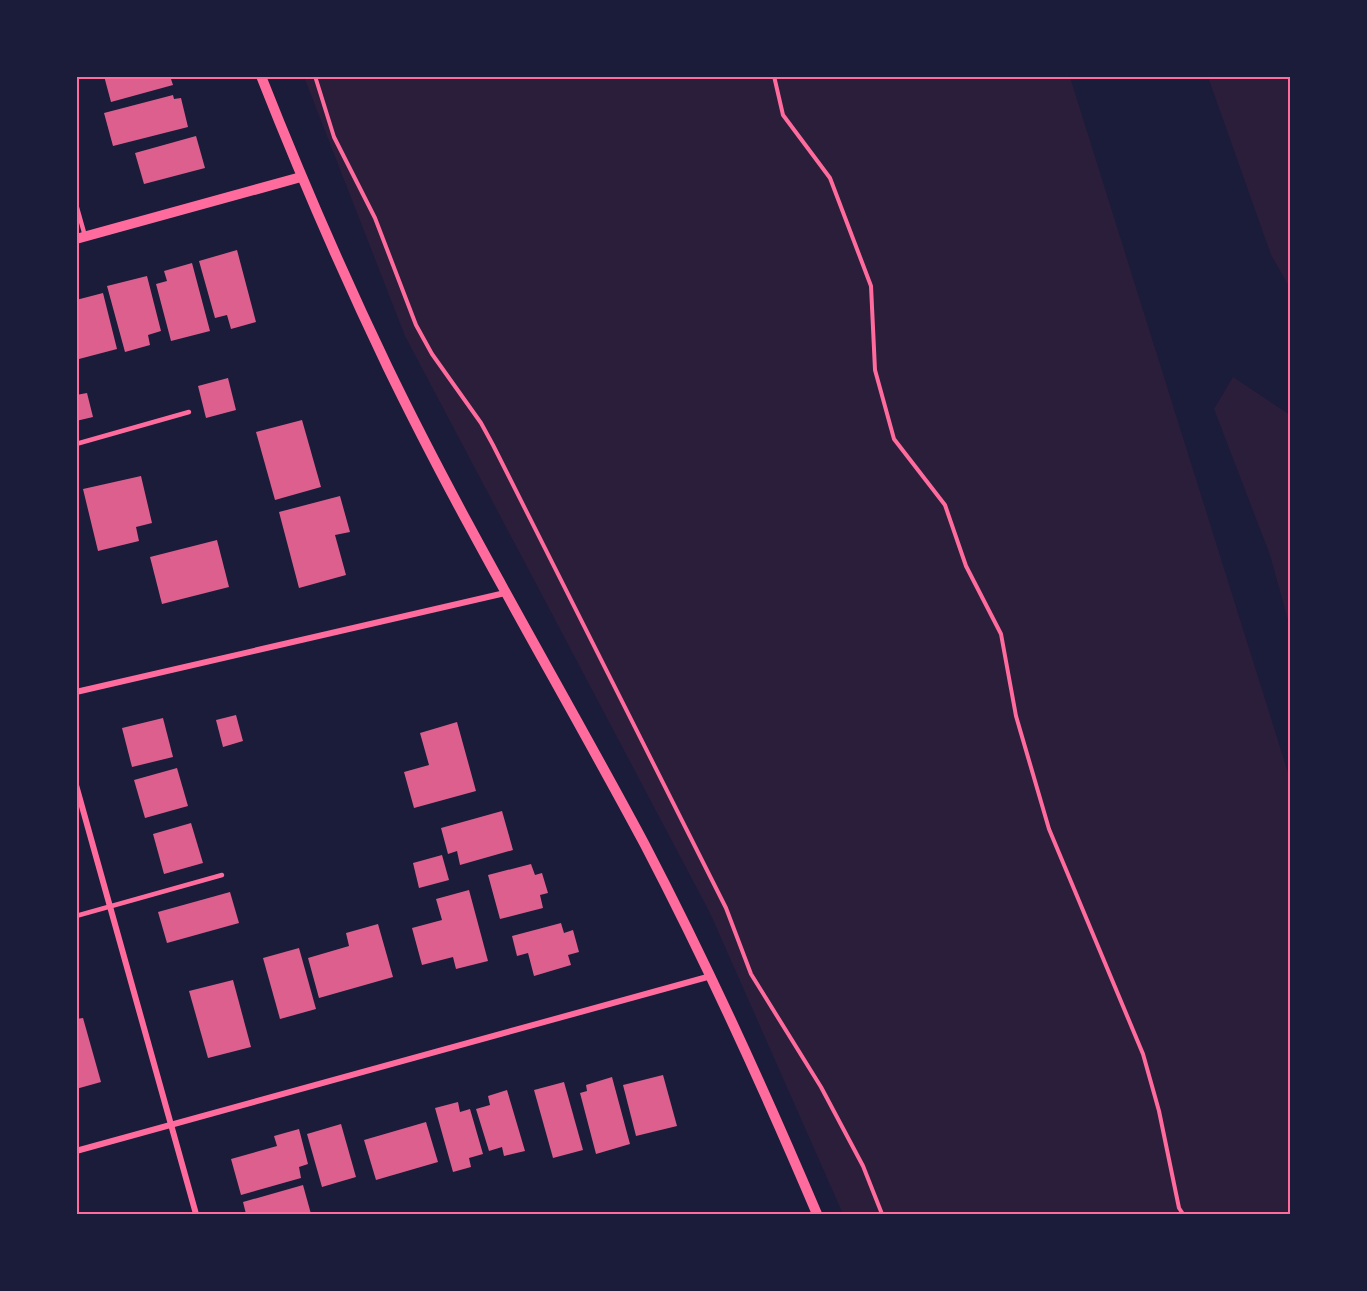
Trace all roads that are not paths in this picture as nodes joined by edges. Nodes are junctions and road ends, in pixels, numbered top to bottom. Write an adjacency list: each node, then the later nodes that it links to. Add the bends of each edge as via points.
1 (261, 76): 2 (street)
2 (301, 177): 4 (street); 7 (street, via 389,370)
3 (76, 204): 4 (lane)
4 (81, 238)
5 (189, 412): 6 (lane)
6 (76, 444)
7 (505, 592): 8 (street); 13 (street)
8 (76, 692)
9 (76, 785): 11 (street)
10 (222, 875): 11 (lane)
11 (111, 907): 12 (lane); 14 (street)
12 (76, 916)
13 (711, 976): 14 (street); 17 (street)
14 (171, 1125): 15 (street); 16 (street)
15 (76, 1151)
16 (196, 1215)
17 (817, 1215)

